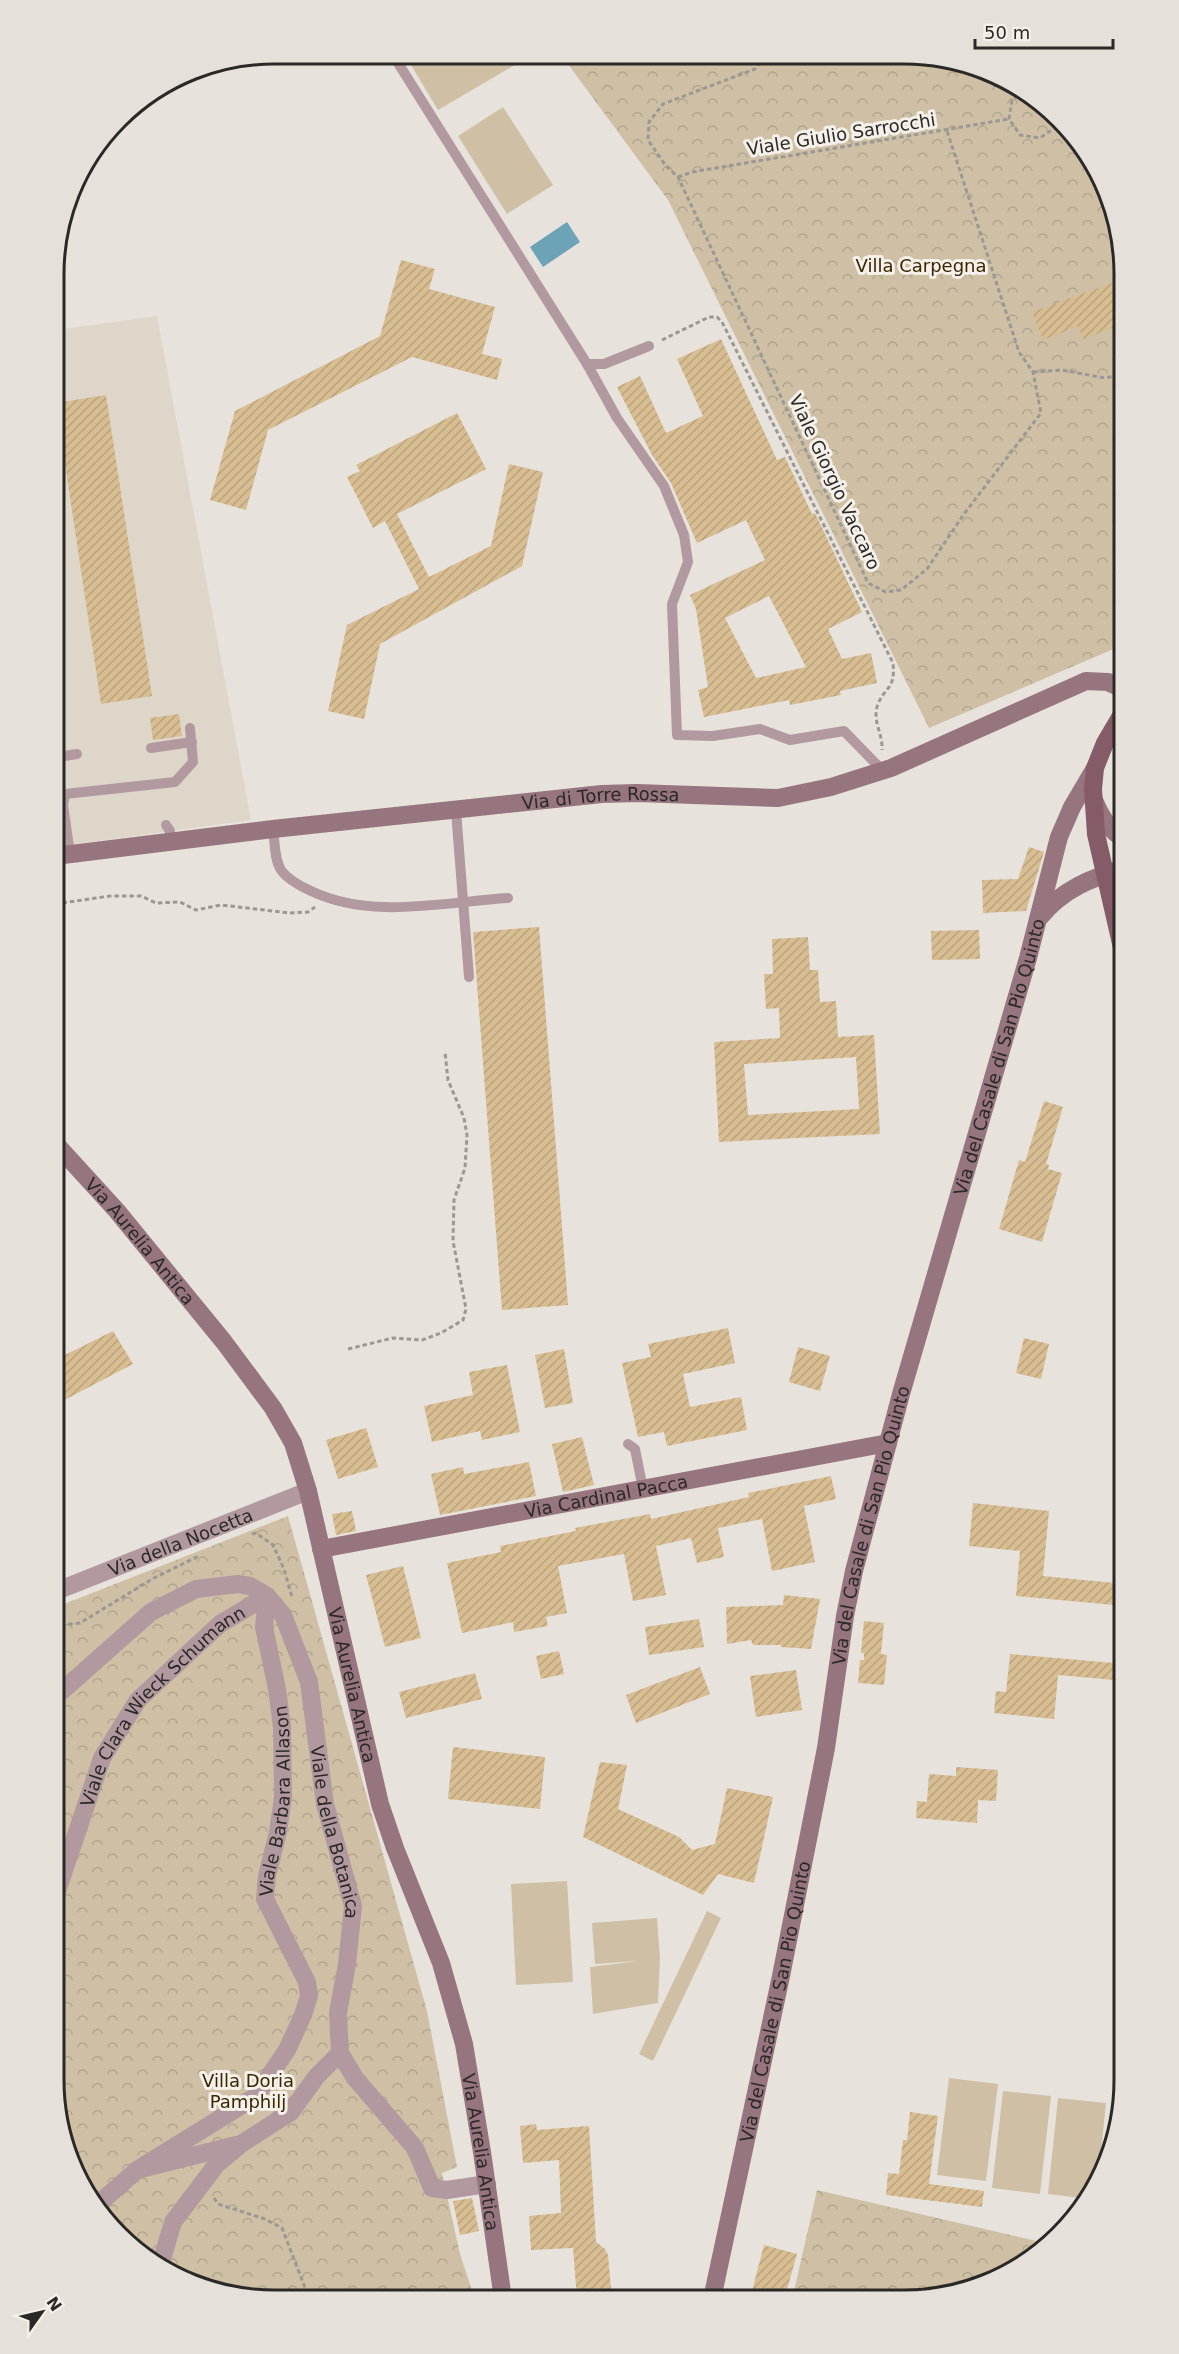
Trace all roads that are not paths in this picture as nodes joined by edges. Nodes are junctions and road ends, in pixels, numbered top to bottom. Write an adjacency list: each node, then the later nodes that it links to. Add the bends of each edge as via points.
1 (399, 64): 3 (lane)
2 (649, 346): 3 (lane, via 604,364)
3 (587, 364): 12 (lane, via 617,418 664,486 684,535 688,562 672,604 677,735 713,736 760,729 790,740 844,731)
4 (1114, 685): 12 (main road, Via di Torre Rossa, via 1086,681)
5 (190, 728): 7 (lane)
6 (1114, 728): 11 (main road)
7 (192, 742): 8 (lane); 14 (lane, via 193,762 175,782)
8 (151, 748)
9 (76, 754): 10 (lane)
10 (65, 756)
11 (1095, 768): 13 (main road); 24 (main road, Via del Casale di San Pio Quinto, via 1065,821)
12 (887, 770): 15 (main road, Via di Torre Rossa, via 778,798 621,794)
13 (1093, 789): 17 (main road, via 1103,820); 20 (main road)
14 (65, 796)
15 (456, 811): 16 (main road, Via di Torre Rossa); 22 (lane)
16 (273, 829): 18 (main road, Via di Torre Rossa, via 168,833); 22 (lane, via 282,872 325,898 351,905 403,907)
17 (1114, 831)
18 (65, 855)
19 (1114, 871): 20 (main road)
20 (1104, 874): 23 (main road); 24 (main road, via 1061,895)
21 (508, 897): 22 (lane)
22 (463, 901): 25 (lane)
23 (1114, 915)
24 (1039, 918): 27 (main road, Via del Casale di San Pio Quinto)
25 (469, 977)
26 (65, 1154): 30 (main road, Via Aurelia Antica, via 124,1220 267,1399 292,1443)
27 (888, 1443): 29 (main road, Via Cardinal Pacca); 43 (main road, Via del Casale di San Pio Quinto, via 848,1598 826,1748)
28 (628, 1444): 29 (lane, via 635,1449)
29 (643, 1489): 31 (main road, Via Cardinal Pacca)
30 (308, 1491): 31 (main road, Via Aurelia Antica); 32 (street, Via della Nocetta)
31 (321, 1549): 39 (main road, Via Aurelia Antica, via 380,1804 441,1963 457,2016)
32 (64, 1588)
33 (267, 1596): 34 (street, via 238,1584 196,1589 151,1612); 35 (street, Viale Clara Wieck Schumann, via 220,1624 138,1700 102,1758); 36 (street, Viale della Botanica, via 283,1615 309,1682 326,1804 353,1906 338,2013); 38 (street, Viale Barbara Allason, via 264,1627 282,1727 283,1797 265,1899 307,1982 309,1996 286,2050 255,2097)
34 (64, 1689)
35 (64, 1872)
36 (340, 2053): 37 (street, via 316,2077 291,2112); 39 (street, via 355,2078 416,2148 432,2188 447,2190)
37 (241, 2144): 38 (street); 41 (street, via 217,2164 173,2222)
38 (138, 2170): 40 (street, Viale Barbara Allason)
39 (487, 2184): 42 (main road, Via Aurelia Antica)
40 (103, 2200)
41 (163, 2257)
42 (502, 2290)
43 (716, 2290)

